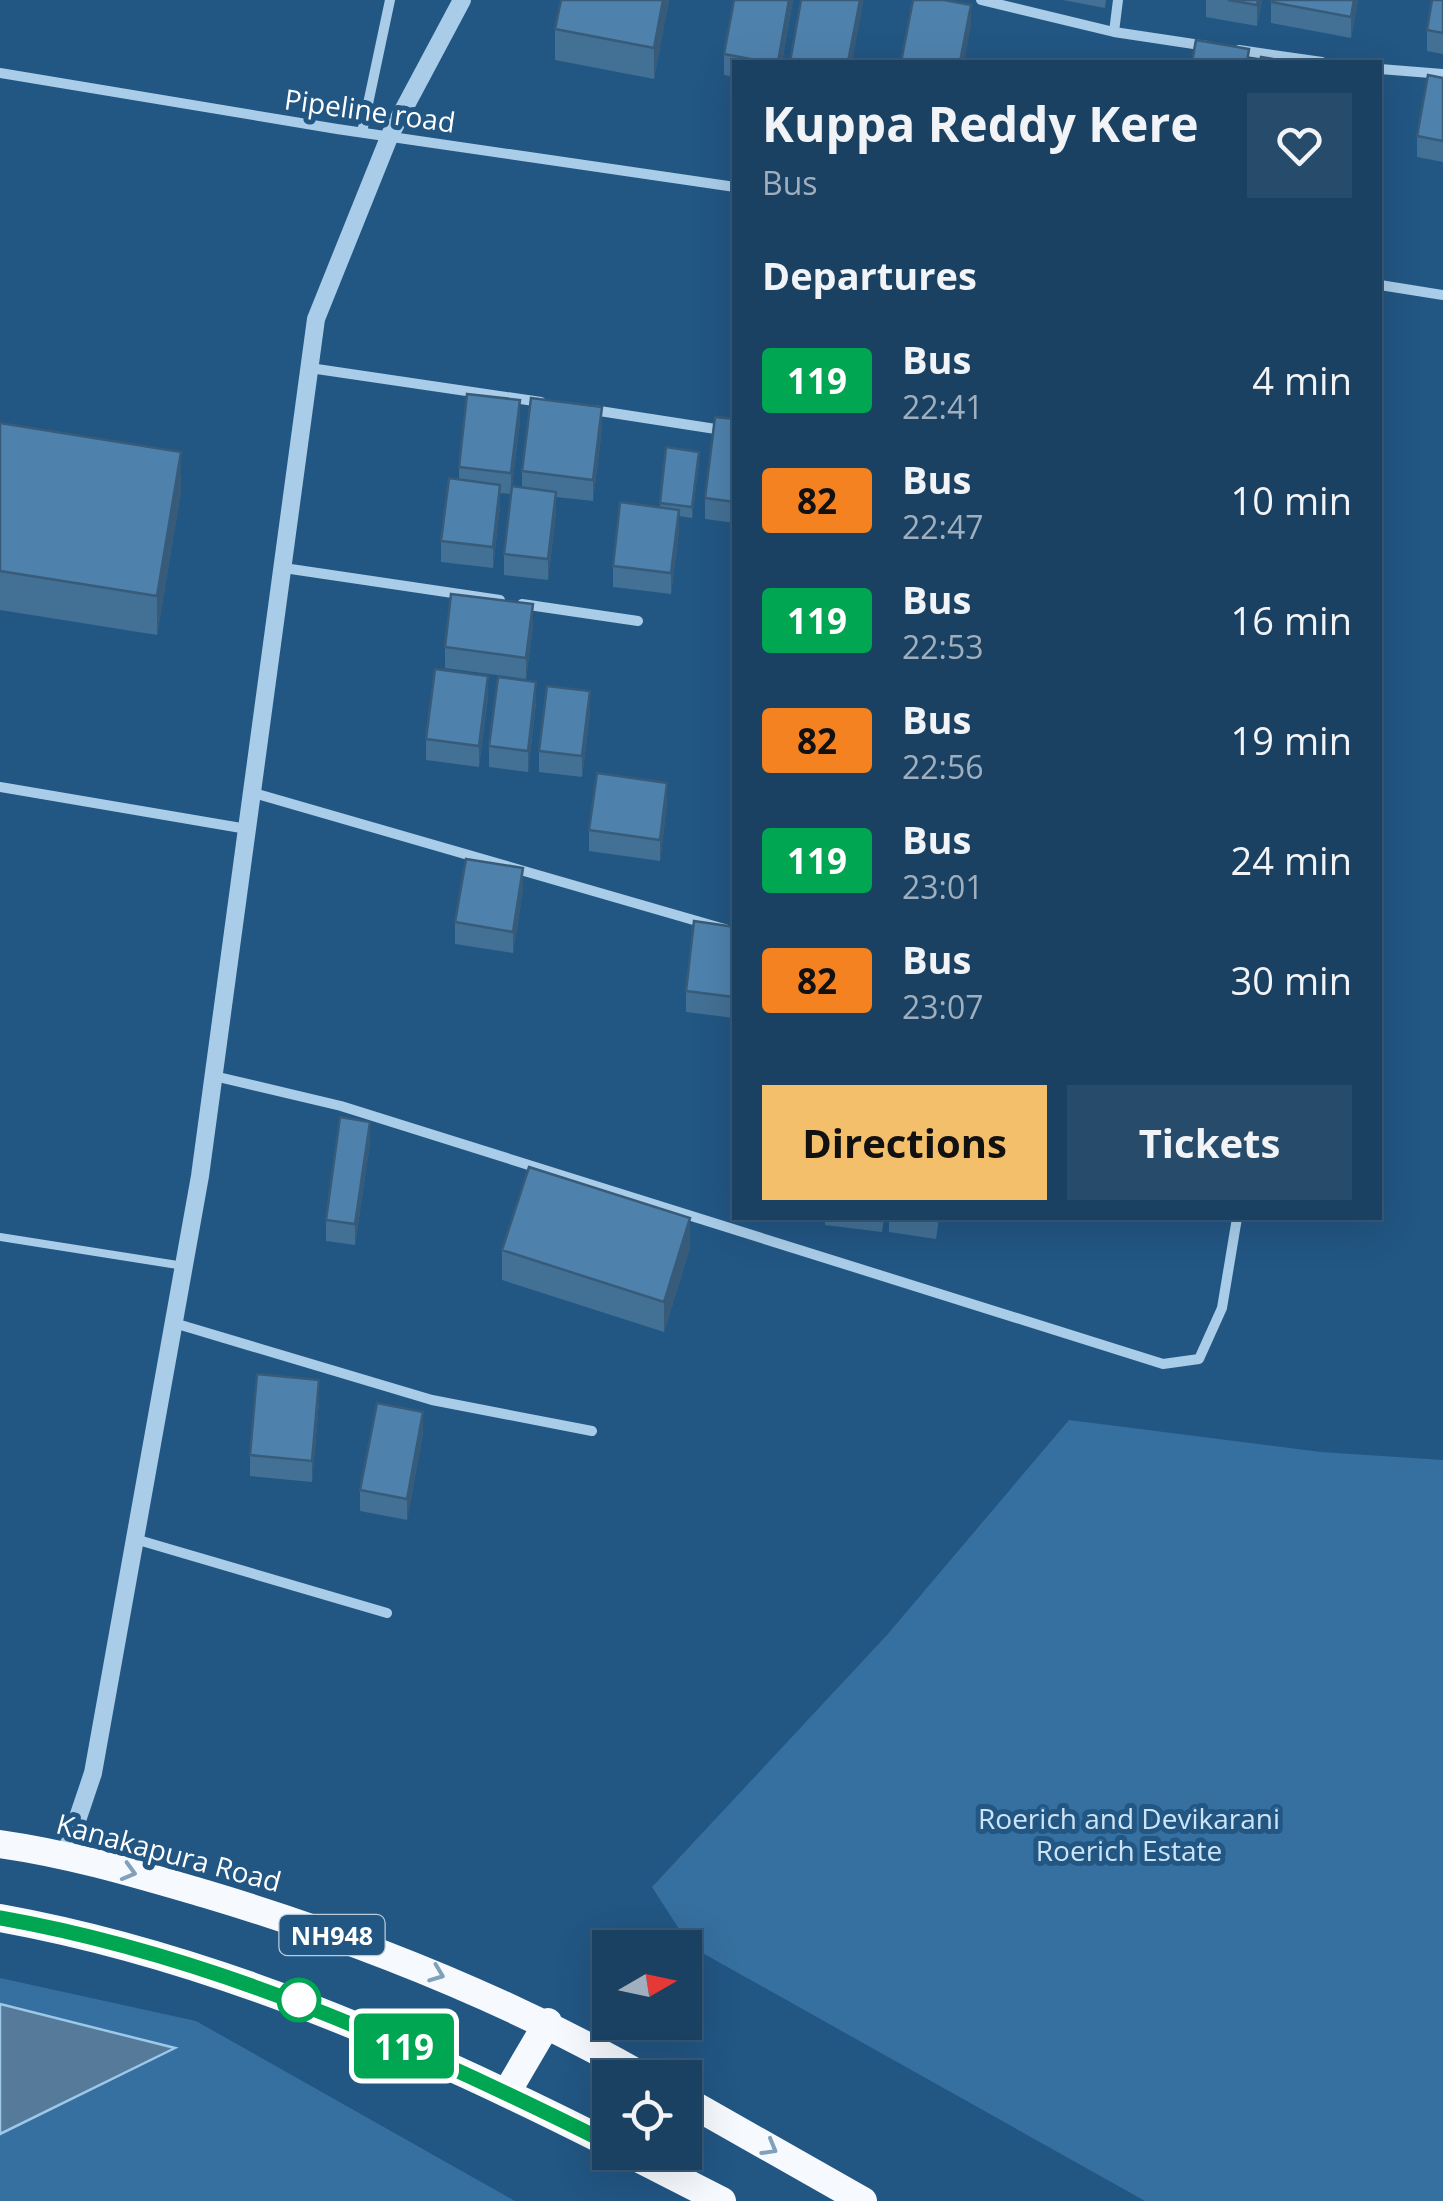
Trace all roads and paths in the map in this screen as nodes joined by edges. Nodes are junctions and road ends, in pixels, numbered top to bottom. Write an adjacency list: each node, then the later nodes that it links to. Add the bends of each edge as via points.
1 (390, 0): 10 (street)
2 (462, 0): 11 (street)
3 (981, 0): 5 (street)
4 (1118, 0): 5 (street)
5 (1114, 32): 6 (street)
6 (1308, 60)
7 (1382, 69): 9 (street)
8 (0, 73): 10 (street, Pipeline road)
9 (1443, 74)
10 (362, 132): 11 (street, Pipeline road)
11 (390, 135): 12 (street, Pipeline road); 15 (street, via 316,319)
12 (732, 188)
13 (1382, 285): 14 (street)
14 (1443, 294)
15 (310, 368): 16 (street); 19 (street)
16 (561, 405)
17 (580, 408): 18 (street)
18 (732, 432)
19 (284, 568): 20 (street); 22 (street)
20 (638, 621)
21 (0, 787): 23 (street)
22 (254, 793): 23 (street); 24 (street)
23 (247, 829): 25 (street)
24 (732, 931)
25 (214, 1076): 26 (street, via 340,1106 1163,1364 1198,1359 1212,1335); 28 (street)
26 (1237, 1220)
27 (0, 1237): 28 (lane)
28 (184, 1266): 29 (street)
29 (174, 1323): 30 (street, via 432,1400); 31 (street)
30 (592, 1431)
31 (134, 1539): 32 (street); 34 (street, via 92,1773)
32 (387, 1613)
33 (0, 1844): 34 (highway, Kanakapura Road / NH948)
34 (66, 1853): 36 (highway, Kanakapura Road / NH948, one-way to 36, via 296,1921)
35 (0, 1918): 38 (highway, NH948, via 298,2000)
36 (548, 2022): 37 (highway, Kanakapura Road / NH948); 38 (highway)
37 (614, 2060)
38 (507, 2092): 40 (highway, NH948)
39 (702, 2110): 43 (highway, one-way to 43)
40 (592, 2135)
41 (661, 2170): 42 (highway)
42 (722, 2201)
43 (863, 2201)

